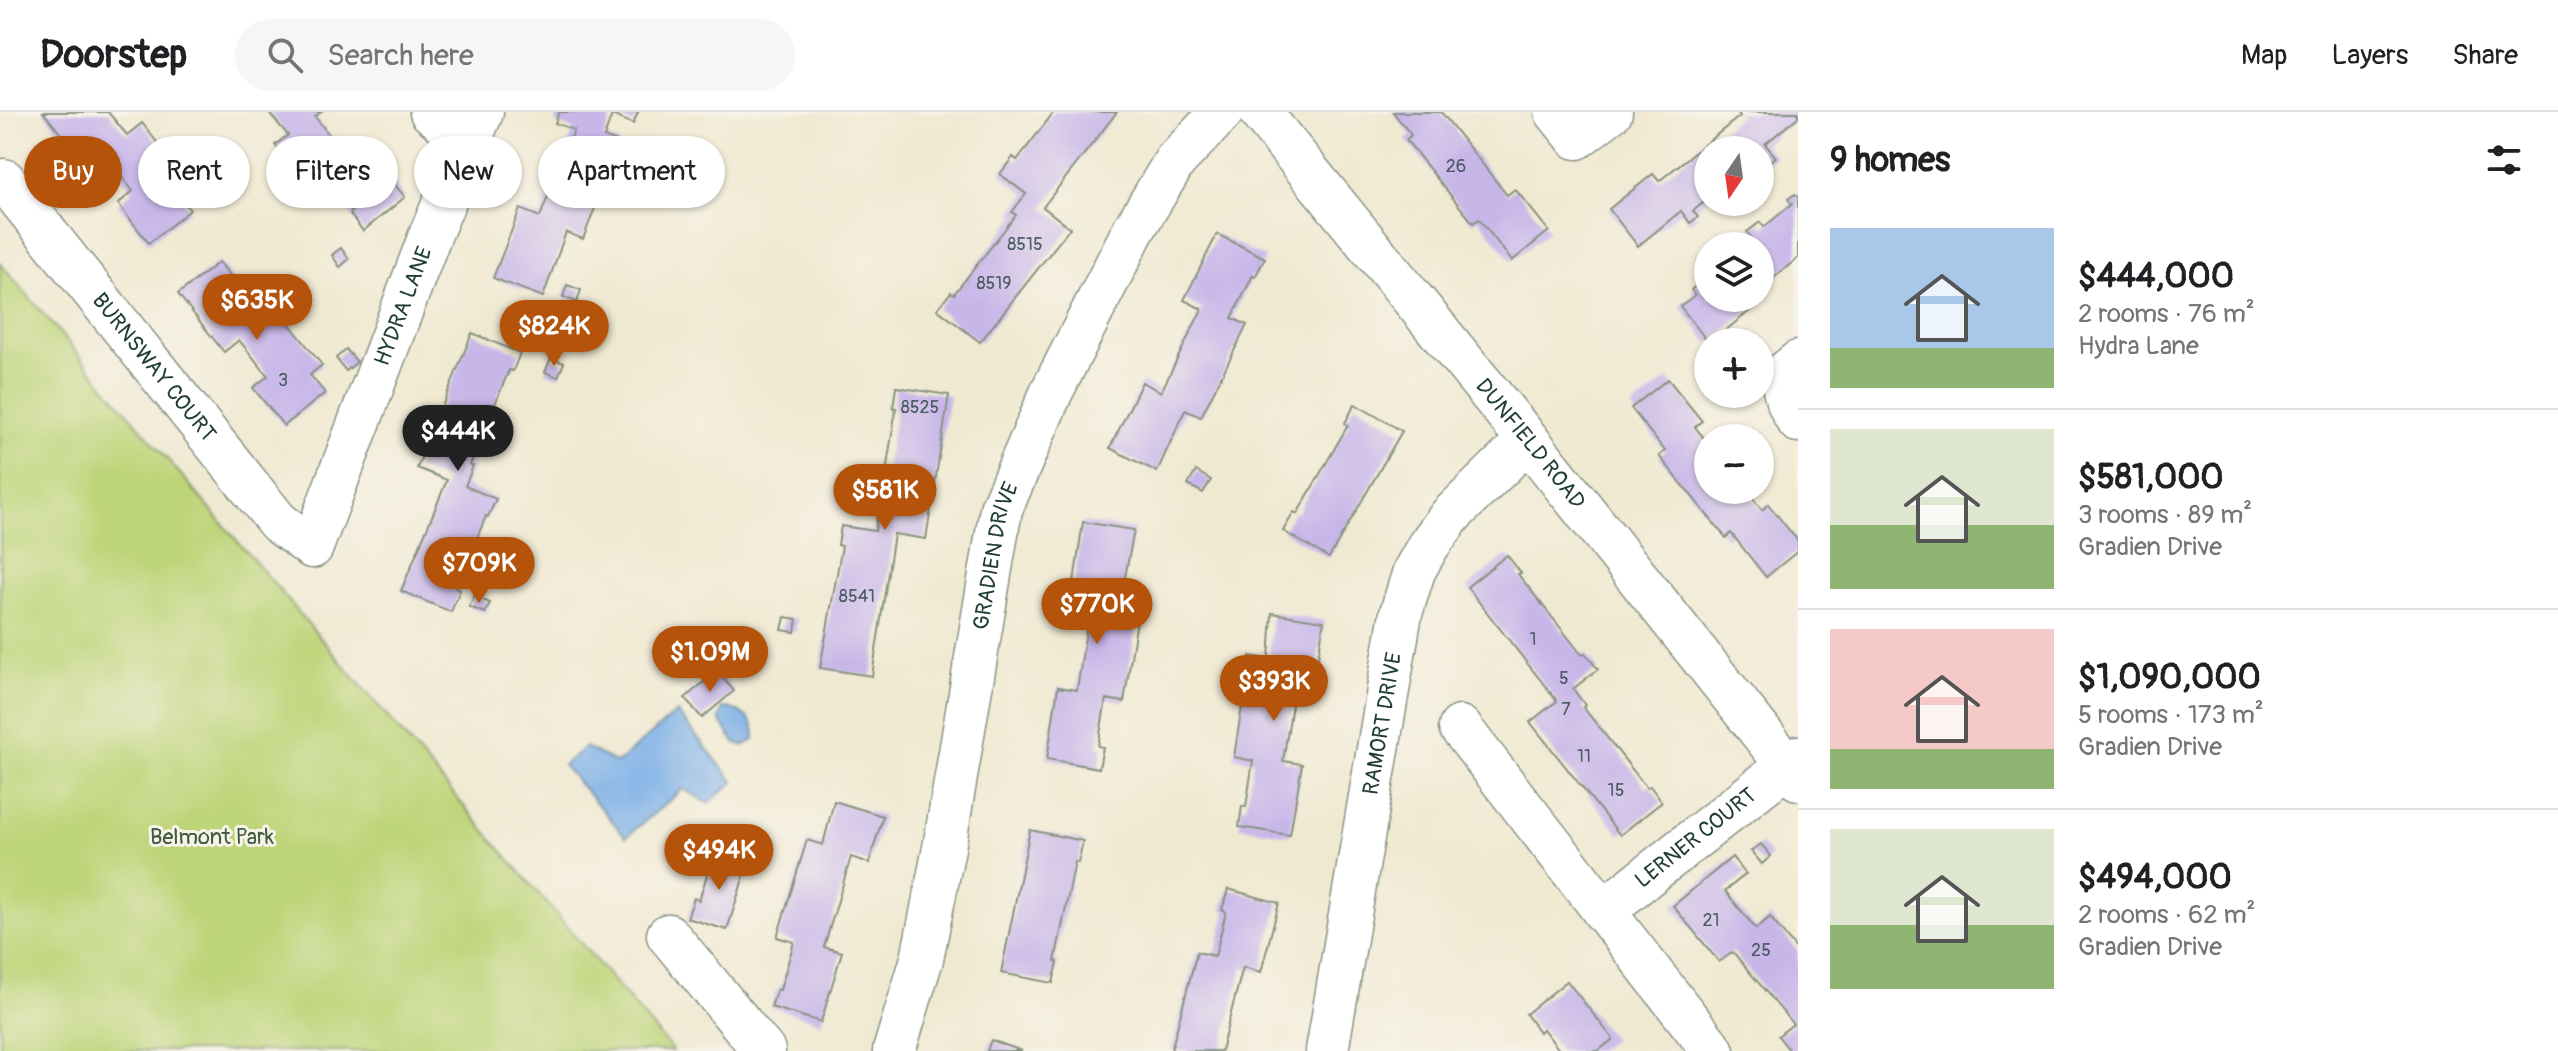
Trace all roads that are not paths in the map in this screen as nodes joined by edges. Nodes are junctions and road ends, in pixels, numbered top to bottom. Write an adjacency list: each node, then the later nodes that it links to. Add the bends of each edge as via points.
1 (431, 112): 6 (street)
2 (1222, 112): 17 (street, GRADIEN DRIVE, via 1175,161 1133,231 1052,391 1001,509 936,890)
3 (1260, 112): 10 (street, DUNFIELD ROAD)
4 (1556, 112): 5 (street, via 1577,138)
5 (1611, 112)
6 (475, 127): 11 (street, HYDRA LANE)
7 (4, 180): 11 (street, BURNSWAY COURT, via 278,522)
8 (1798, 362): 9 (street, via 1782,375 1788,406)
9 (1798, 421)
10 (1528, 440): 13 (street, DUNFIELD ROAD); 18 (street, RAMORT DRIVE, via 1451,515 1414,571 1401,613)
11 (312, 547)
12 (1460, 727): 14 (street)
13 (1794, 767): 14 (street, LERNER COURT)
14 (1603, 911): 19 (street)
15 (668, 935): 16 (street)
16 (764, 1051)
17 (894, 1051)
18 (1327, 1051)
19 (1713, 1051)

